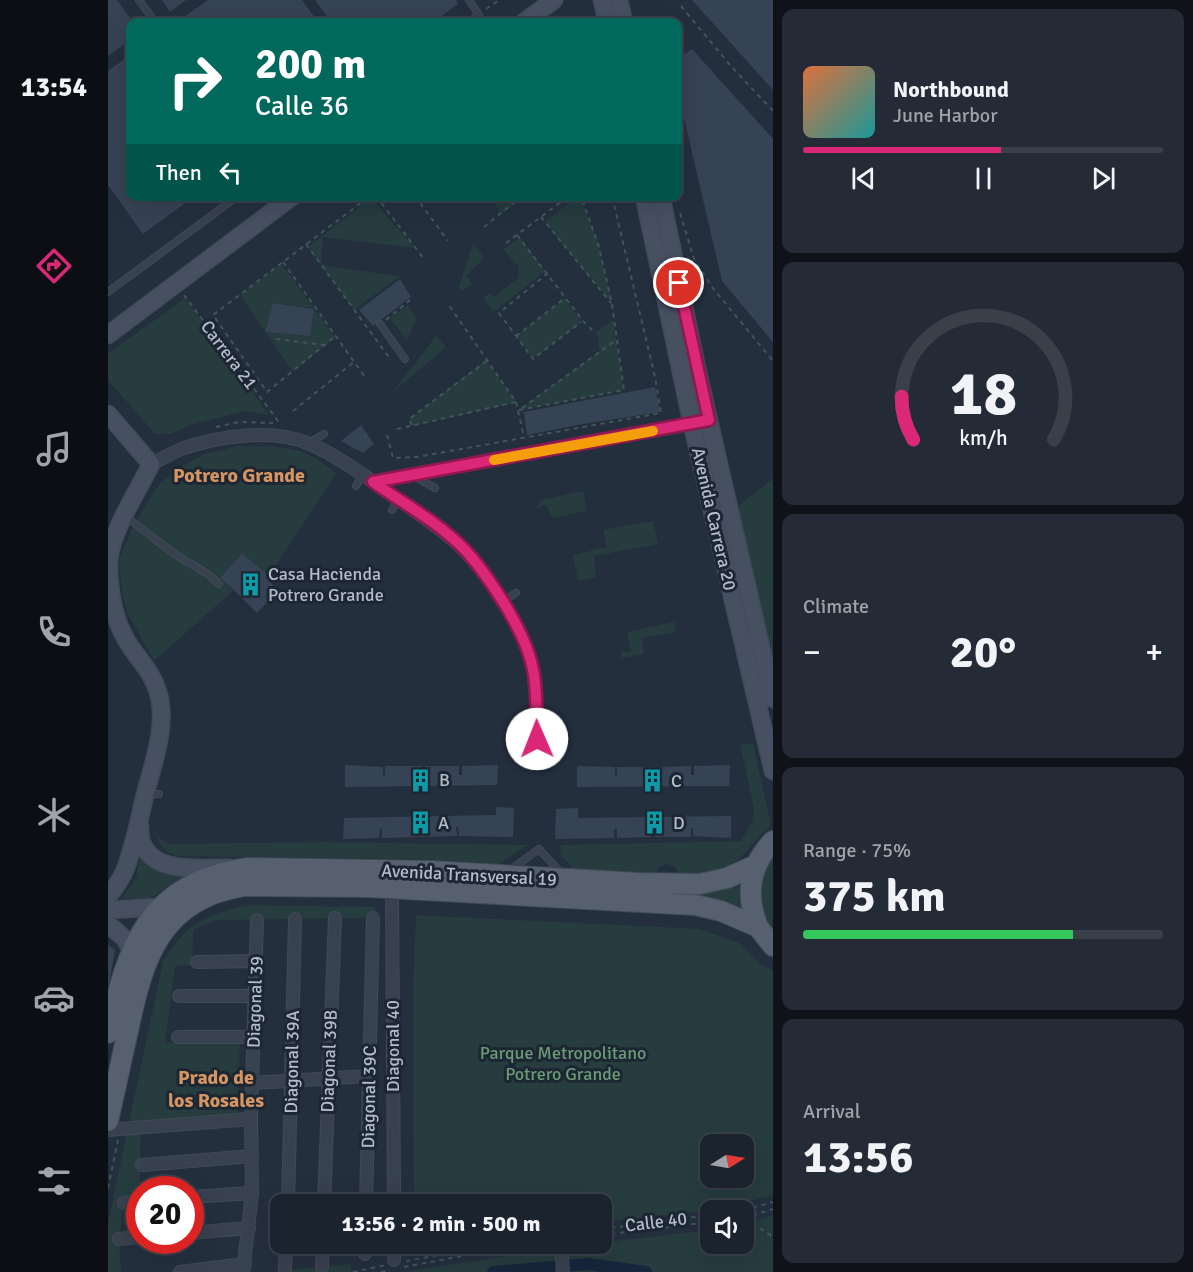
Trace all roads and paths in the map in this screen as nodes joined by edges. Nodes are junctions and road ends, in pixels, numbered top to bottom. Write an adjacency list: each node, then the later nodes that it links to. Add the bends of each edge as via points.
1 (139, 0): 9 (lane)
2 (468, 0): 8 (lane)
3 (499, 0): 8 (path)
4 (554, 0): 11 (street)
5 (602, 0): 12 (street)
6 (620, 0): 13 (street)
7 (681, 6): 14 (path)
8 (479, 15): 10 (lane)
9 (152, 18)
10 (475, 18)
11 (529, 18)
12 (606, 18)
13 (623, 18)
14 (773, 111)
15 (231, 201): 37 (lane)
16 (286, 201): 36 (street)
17 (363, 201): 32 (path)
18 (380, 201): 33 (path)
19 (419, 201): 30 (path)
20 (516, 201): 28 (path)
21 (563, 201): 27 (path)
22 (583, 201): 41 (path, via 599,247)
23 (613, 201): 69 (path, via 661,413)
24 (645, 201): 61 (street, Avenida Carrera 20)
25 (662, 201): 61 (street, Avenida Carrera 20)
26 (677, 206): 54 (path, via 694,259)
27 (541, 218): 29 (path); 41 (path)
28 (484, 227)
29 (517, 235): 31 (path); 35 (path)
30 (448, 241)
31 (506, 243)
32 (306, 244): 34 (path); 52 (path)
33 (424, 259)
34 (283, 262): 50 (path, via 213,315 267,392); 56 (path)
35 (548, 273): 38 (path); 46 (path, via 500,313)
36 (176, 284): 45 (street); 66 (path, Carrera 21)
37 (108, 292)
38 (565, 298): 44 (path); 46 (path)
39 (410, 300): 43 (path)
40 (448, 304): 53 (path)
41 (612, 304): 49 (path)
42 (581, 322): 46 (path, via 533,359)
43 (380, 324): 51 (lane)
44 (595, 333)
45 (108, 335)
46 (516, 336)
47 (333, 338): 50 (path)
48 (276, 339): 50 (path)
49 (616, 340): 58 (path); 58 (path, via 624,390)
50 (324, 345)
51 (405, 359)
52 (391, 360)
53 (488, 360): 57 (path); 62 (path, via 409,419)
54 (773, 361)
55 (354, 362): 59 (path)
56 (365, 377)
57 (516, 402): 58 (path); 62 (path)
58 (519, 410): 69 (path)
59 (293, 411)
60 (108, 414): 71 (street)
61 (700, 422): 73 (street); 81 (street, Avenida Carrera 20); 83 (street, Avenida Carrera 20)
62 (413, 426): 65 (path)
63 (288, 427): 66 (path)
64 (213, 428): 66 (path, via 239,422 269,422)
65 (397, 429)
66 (280, 431): 70 (street); 71 (street, via 207,442)
67 (324, 434): 70 (lane)
68 (387, 435): 69 (path, via 393,458)
69 (524, 438)
70 (309, 444): 72 (street)
71 (151, 464): 77 (street)
72 (363, 474): 74 (street); 75 (lane)
73 (414, 475): 74 (street); 76 (lane)
74 (373, 482): 80 (street, via 395,505 435,525 464,549)
75 (356, 486)
76 (435, 488)
77 (123, 515): 78 (lane); 84 (street, via 109,559 110,593 116,620 150,672 160,709 152,794)
78 (219, 584)
79 (516, 593): 80 (lane)
80 (502, 601): 82 (lane, via 515,620 534,674)
81 (773, 699)
82 (537, 739)
83 (773, 771)
84 (139, 820): 87 (street, via 141,843 161,864); 91 (street, via 126,869)
85 (773, 841): 86 (main road)
86 (756, 865): 89 (main road, Avenida Transversal 19, via 700,884); 99 (main road, via 750,896)
87 (248, 868): 88 (main road, Avenida Transversal 19); 92 (main road, Avenida Transversal 19, via 202,879)
88 (504, 874): 89 (main road, Avenida Transversal 19); 89 (lane, via 539,849)
89 (567, 879)
90 (392, 888): 99 (main road, Avenida Transversal 19, via 695,905); 114 (main road, Avenida Transversal 19, via 244,886 219,892 174,919 153,945 136,991); 122 (street, Diagonal 40)
91 (108, 897)
92 (160, 907): 93 (street); 101 (main road)
93 (108, 910)
94 (335, 918): 110 (street, Diagonal 39B)
95 (373, 918): 109 (street, Diagonal 39C)
96 (295, 919): 111 (street, Diagonal 39A)
97 (257, 920): 102 (street, Diagonal 39)
98 (108, 924): 101 (street)
99 (758, 927): 100 (main road, Avenida Transversal 19)
100 (773, 946)
101 (132, 951): 106 (main road, via 118,988)
102 (256, 961): 103 (street); 105 (street, Diagonal 39)
103 (197, 962)
104 (178, 996): 105 (street)
105 (254, 996): 108 (street, Diagonal 39)
106 (108, 1033)
107 (178, 1037): 108 (street)
108 (254, 1037): 112 (street, Diagonal 39)
109 (369, 1076): 110 (street); 121 (street, Diagonal 39C)
110 (328, 1079): 111 (street); 120 (street, Diagonal 39B)
111 (292, 1081): 112 (street); 119 (street, Diagonal 39A)
112 (252, 1083): 113 (street, Diagonal 39)
113 (251, 1119): 114 (street); 115 (street, Diagonal 39)
114 (112, 1127): 117 (path)
115 (252, 1155): 116 (street); 118 (street, Diagonal 39)
116 (142, 1164)
117 (108, 1188)
118 (252, 1193): 123 (street); 131 (street, Diagonal 39)
119 (288, 1194)
120 (324, 1194)
121 (366, 1194)
122 (394, 1194)
123 (204, 1196)
124 (773, 1202): 125 (path)
125 (754, 1207)
126 (773, 1209): 127 (path)
127 (754, 1215)
128 (700, 1216): 132 (path, Calle 40)
129 (700, 1223): 134 (path)
130 (754, 1225): 135 (path)
131 (249, 1228): 133 (street); 146 (street, Diagonal 39)
132 (612, 1228)
133 (204, 1232)
134 (612, 1234)
135 (773, 1237)
136 (126, 1238): 137 (street)
137 (119, 1239)
138 (286, 1254): 147 (street)
139 (323, 1254): 145 (street)
140 (396, 1254): 144 (street)
141 (448, 1254): 144 (path)
142 (461, 1254): 144 (path)
143 (562, 1254): 151 (street)
144 (397, 1264): 149 (path); 150 (path)
145 (322, 1267)
146 (244, 1268): 148 (street)
147 (285, 1270)
148 (180, 1272)
149 (353, 1272)
150 (381, 1272)
151 (563, 1272)

